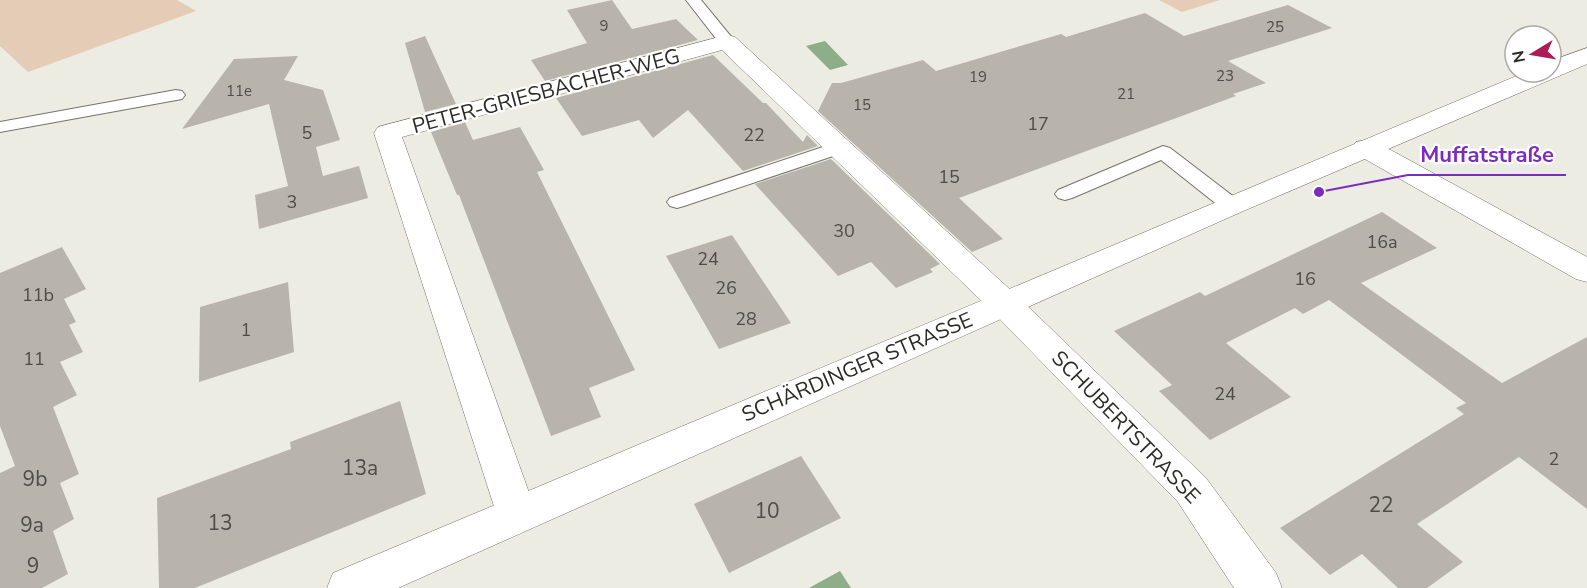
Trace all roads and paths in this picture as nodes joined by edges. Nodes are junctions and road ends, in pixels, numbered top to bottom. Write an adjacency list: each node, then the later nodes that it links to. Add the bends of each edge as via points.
1 (693, 0): 2 (lane)
2 (727, 42): 8 (street); 15 (street, PETER-GRIESBACHER-WEG, via 387,133)
3 (1587, 55): 4 (street)
4 (1563, 65)
5 (1518, 84): 9 (street, SCHÄRDINGER STRASSE)
6 (176, 95): 7 (lane)
7 (0, 127)
8 (838, 148): 11 (lane); 14 (street)
9 (1366, 148): 12 (street, SCHÄRDINGER STRASSE); 13 (street)
10 (1065, 194): 12 (lane, via 1163,152)
11 (677, 202)
12 (1231, 205): 14 (street, SCHÄRDINGER STRASSE)
13 (1587, 271)
14 (1004, 303): 15 (street, SCHÄRDINGER STRASSE); 17 (street, SCHUBERTSTRASSE, via 1192,490)
15 (516, 515): 16 (street, SCHÄRDINGER STRASSE)
16 (349, 588)
17 (1260, 588)

